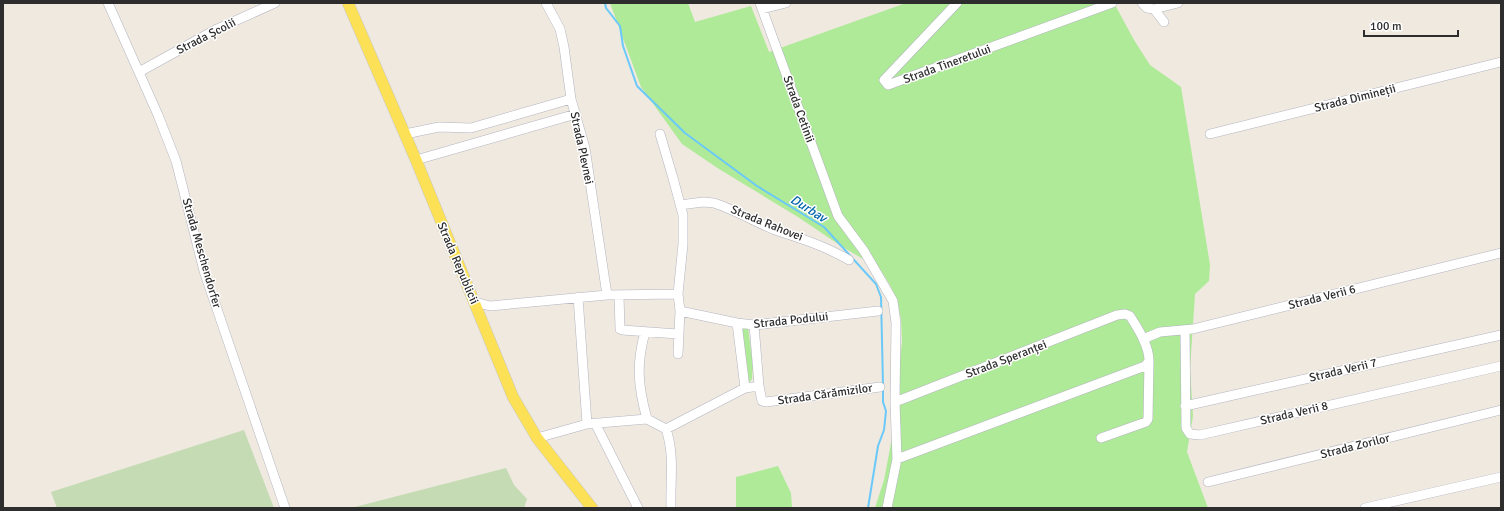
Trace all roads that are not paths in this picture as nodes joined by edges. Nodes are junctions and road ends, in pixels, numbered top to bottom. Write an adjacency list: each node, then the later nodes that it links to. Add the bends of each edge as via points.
1 (108, 3): 14 (street, Strada Meschendorfer)
2 (275, 3): 14 (street, Strada Școlii, via 217,29)
3 (348, 3): 17 (main road, Strada Republicii)
4 (546, 3): 15 (street, via 560,29)
5 (786, 3): 10 (street)
6 (957, 3): 7 (street, Strada Tineretului, via 884,80 888,86)
7 (1112, 3)
8 (1142, 3): 11 (street, via 1147,8)
9 (1178, 3): 11 (street)
10 (761, 6): 46 (street, Strada Cetinii, via 838,216 864,251 893,301 896,323)
11 (1154, 9): 12 (street)
12 (1164, 22)
13 (1501, 62): 19 (street, Strada Dimineții)
14 (139, 72): 57 (street, Strada Meschendorfer, via 176,161 207,278)
15 (572, 99): 16 (street, Strada Plevnei); 17 (street, Strada Plevnei, via 471,128 439,127)
16 (576, 114): 20 (street); 25 (street, Strada Plevnei, via 587,156)
17 (405, 134): 20 (main road, Strada Republicii)
18 (660, 134): 21 (street)
19 (1210, 134)
20 (416, 160): 28 (main road, Strada Republicii)
21 (680, 205): 23 (street, Strada Rahovei, via 714,203 808,240); 24 (street, via 683,215 683,244)
22 (1501, 253): 35 (street, Strada Verii 6)
23 (849, 260)
24 (678, 294): 26 (street); 31 (street)
25 (607, 295): 26 (street); 27 (street)
26 (619, 295): 36 (street, via 620,329)
27 (578, 297): 29 (street); 50 (street)
28 (475, 302): 29 (street); 32 (main road, Strada Republicii)
29 (490, 306): 32 (street)
30 (878, 310): 34 (street, Strada Podului)
31 (680, 311): 33 (street, Strada Podului); 37 (street)
32 (481, 317): 52 (main road, Strada Republicii, via 513,397)
33 (737, 323): 34 (street, Strada Podului); 45 (street)
34 (754, 325): 43 (street)
35 (1185, 330): 39 (street, Strada Verii 6, via 1160,332); 47 (street, Strada Verii 8)
36 (646, 332): 37 (street); 49 (street, via 639,356 639,370 640,393)
37 (678, 334): 40 (street)
38 (1501, 335): 47 (street, Strada Verii 7)
39 (1143, 339): 41 (street); 46 (street, Strada Speranței, via 1130,316 1117,315)
40 (678, 354)
41 (1149, 362): 53 (street, via 1148,419 1146,422); 54 (street, via 1145,366)
42 (1501, 366): 47 (street, Strada Verii 8, via 1200,435 1190,434 1186,428)
43 (759, 386): 44 (street, Strada Cărămizilor, via 761,400 766,402); 45 (street)
44 (880, 387)
45 (745, 388): 51 (street)
46 (895, 402): 54 (street, Strada Cetinii)
47 (1185, 406)
48 (1501, 410): 56 (street, Strada Zorilor)
49 (647, 419): 50 (street); 51 (street)
50 (591, 423): 52 (street); 59 (street)
51 (666, 429): 60 (street, via 673,469)
52 (537, 438): 58 (main road, Strada Republicii)
53 (1101, 438)
54 (897, 459): 61 (street, Strada Cetinii)
55 (1501, 477): 62 (street)
56 (1208, 482)
57 (285, 508)
58 (592, 508)
59 (638, 508)
60 (671, 508)
61 (887, 508)
62 (1365, 508)

